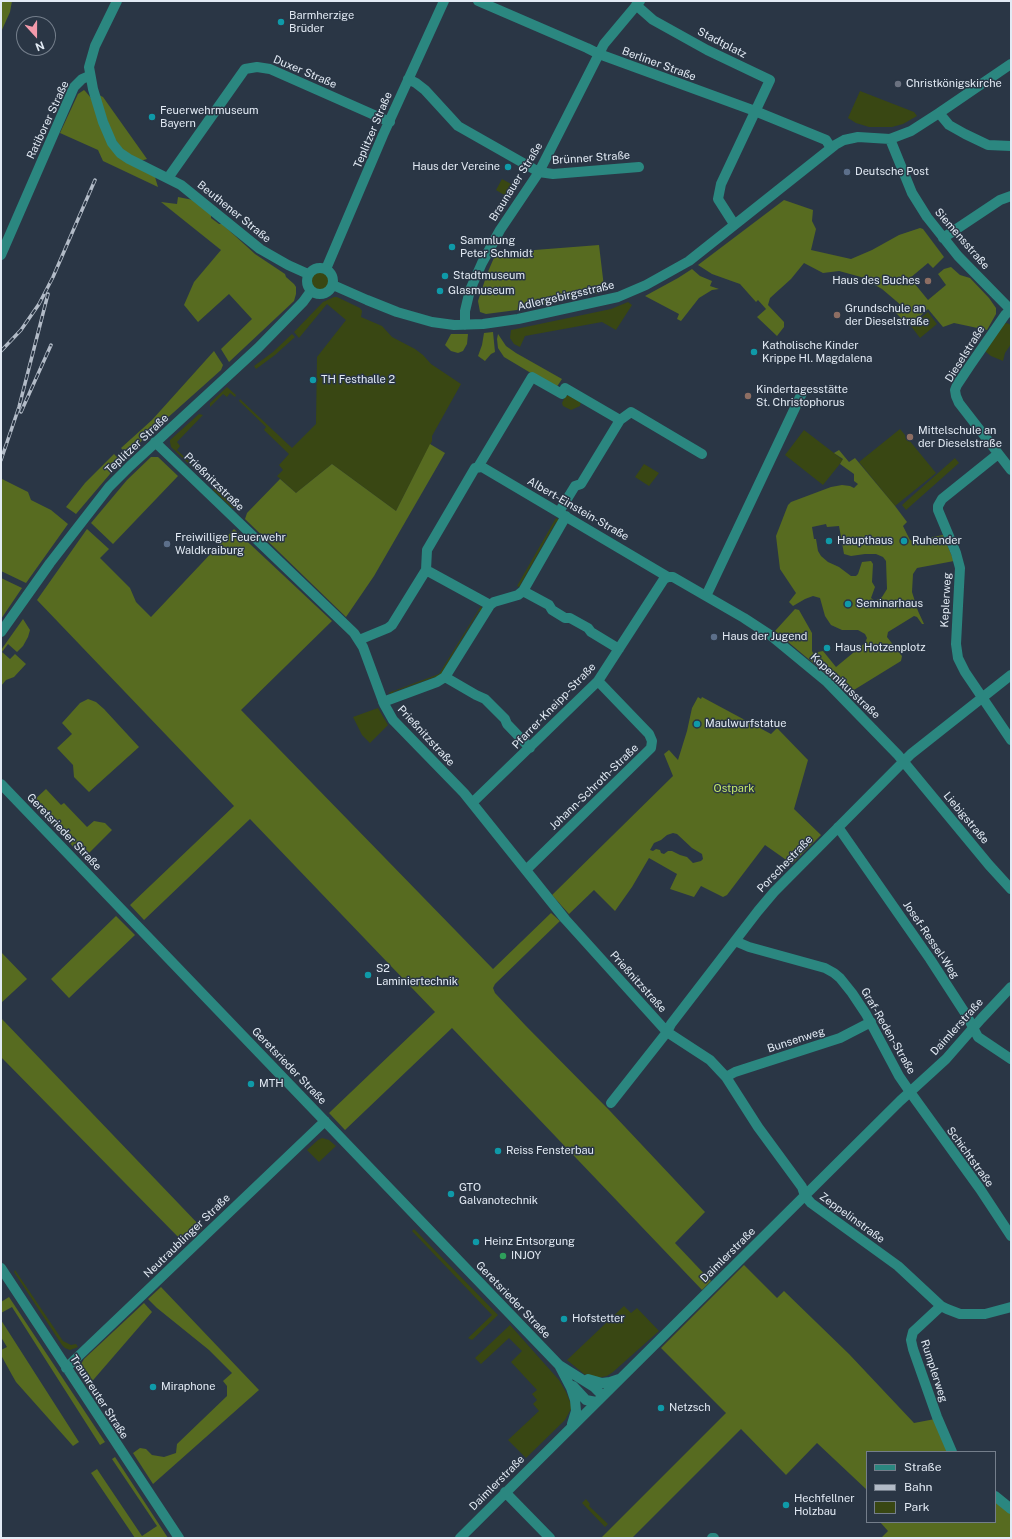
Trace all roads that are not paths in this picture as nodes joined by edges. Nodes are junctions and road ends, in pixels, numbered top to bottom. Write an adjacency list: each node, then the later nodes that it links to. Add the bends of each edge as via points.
1 (117, 1): 7 (street, via 95,46 88,67)
2 (444, 1): 8 (street, Teplitzer Straße)
3 (478, 1): 5 (street, Berliner Straße)
4 (638, 3): 5 (street, Stadtplatz, via 604,44); 9 (street, Stadtplatz, via 653,20 707,50 770,80)
5 (599, 54): 9 (street, Berliner Straße); 16 (street, Braunauer Straße)
6 (1011, 64): 10 (street)
7 (89, 76): 17 (street, Beuthener Straße, via 103,122 116,148 138,165); 21 (street, Ratiborer Straße, via 74,87)
8 (408, 79): 11 (street, Teplitzer Straße); 16 (street, Brünner Straße, via 425,90 445,114 462,129)
9 (755, 111): 14 (street, Berliner Straße, via 826,140); 19 (street, via 721,184 718,199)
10 (939, 113): 12 (street, via 911,131); 13 (street, via 949,125 988,145)
11 (390, 122): 17 (street, Duxer Straße, via 270,69 245,68); 22 (street, Teplitzer Straße)
12 (890, 140): 14 (street, Adlergebirgsstraße, via 858,137 844,140); 20 (street, Siemensstraße, via 921,209)
13 (1011, 146)
14 (831, 148): 19 (street, Adlergebirgsstraße)
15 (639, 167): 16 (street, Brünner Straße, via 553,174)
16 (539, 172): 27 (street, Braunauer Straße, via 500,230 482,263 470,290)
17 (168, 178): 23 (street, Beuthener Straße, via 181,185 260,249)
18 (1011, 196): 20 (street, via 1000,200)
19 (734, 224): 27 (street, Adlergebirgsstraße, via 689,261 631,292 539,316)
20 (943, 238): 26 (street, Siemensstraße)
21 (1, 255)
22 (326, 269): 23 (street, via 314,268); 24 (street, via 332,276)
23 (308, 274): 25 (street, via 306,283)
24 (333, 284): 25 (street, via 324,294); 27 (street, Adlergebirgsstraße, via 397,312 445,324)
25 (311, 291): 30 (street, Teplitzer Straße, via 258,348)
26 (1011, 310): 32 (street, Dieselstraße, via 975,358 956,390 959,403)
27 (465, 325)
28 (802, 393): 39 (street)
29 (620, 420): 31 (street, via 631,412); 33 (street, via 565,388 562,394 532,377); 35 (street, via 581,484 575,486)
30 (155, 442): 41 (street, Teplitzer Straße, via 99,499); 42 (street, Prießnitzstraße)
31 (702, 454)
32 (998, 454): 34 (street, Dieselstraße); 47 (street, Keplerweg, via 942,499 938,506 960,568 957,654 964,672)
33 (476, 467): 35 (street, Albert-Einstein-Straße, via 482,467); 36 (street, via 427,550)
34 (1011, 470)
35 (563, 514): 37 (street, Albert-Einstein-Straße); 38 (street)
36 (426, 570): 40 (street); 42 (street, via 390,627)
37 (668, 577): 39 (street, Kopernikusstraße, via 673,577); 43 (street, Pfarrer-Kneipp-Straße, via 664,579)
38 (523, 591): 40 (street); 43 (street)
39 (706, 596): 51 (street, Kopernikusstraße, via 766,632 827,682)
40 (490, 605): 45 (street)
41 (1, 632)
42 (359, 640): 48 (street, Prießnitzstraße)
43 (619, 649): 46 (street, Pfarrer-Kneipp-Straße)
44 (1011, 675): 47 (street, Porschestraße)
45 (445, 677): 48 (street); 50 (street, via 485,699)
46 (598, 681): 50 (street, Pfarrer-Kneipp-Straße); 55 (street, Johann-Schroth-Straße, via 649,734 652,742 650,748)
47 (982, 697): 49 (street, Keplerweg); 51 (street, Porschestraße)
48 (383, 702): 53 (street, Prießnitzstraße, via 393,720)
49 (1011, 740)
50 (530, 748): 53 (street, Pfarrer-Kneipp-Straße)
51 (903, 761): 54 (street, Porschestraße); 56 (street, Liebigstraße)
52 (1, 784): 66 (street, Geretsrieder Straße)
53 (472, 803): 55 (street, Prießnitzstraße)
54 (838, 827): 57 (street, Porschestraße, via 774,892); 60 (street, Josef-Ressel-Weg)
55 (526, 870): 61 (street, Prießnitzstraße, via 565,919)
56 (1011, 889)
57 (735, 941): 59 (street, Graf-Reden-Straße, via 834,973 852,993); 61 (street, Porschestraße)
58 (1011, 987): 60 (street, Daimlerstraße)
59 (871, 1022): 63 (street, Bunsenweg, via 840,1038 734,1072); 64 (street, Graf-Reden-Straße)
60 (973, 1028): 62 (street, Josef-Ressel-Weg, via 983,1041); 64 (street, Daimlerstraße, via 946,1059)
61 (667, 1032): 63 (street, Zeppelinstraße, via 710,1060); 65 (street, Porschestraße)
62 (1011, 1058)
63 (726, 1077): 67 (street, Zeppelinstraße, via 758,1127 802,1187)
64 (910, 1092): 67 (street, Daimlerstraße); 68 (street, Schichtstraße)
65 (611, 1103)
66 (325, 1121): 72 (street, Neutraublinger Straße); 73 (street, Geretsrieder Straße)
67 (805, 1196): 70 (street, Zeppelinstraße, via 906,1272); 74 (street, Daimlerstraße)
68 (1011, 1236)
69 (1, 1268): 72 (street, Traunreuter Straße)
70 (941, 1306): 71 (street, Zeppelinstraße, via 954,1312 971,1314 985,1314); 77 (street, Rumplerweg, via 915,1330 911,1340 937,1417)
71 (1011, 1307)
72 (66, 1368): 81 (street, Traunreuter Straße)
73 (563, 1369): 74 (street, Geretsrieder Straße, via 602,1383); 75 (street, Geretsrieder Straße, via 594,1387); 75 (street, Geretsrieder Straße, via 586,1400); 76 (street, Geretsrieder Straße, via 575,1400 576,1411)
74 (622, 1377): 75 (street, Daimlerstraße)
75 (600, 1399): 76 (street, Daimlerstraße)
76 (570, 1428): 78 (street, Daimlerstraße)
77 (952, 1451)
78 (505, 1492): 82 (street, Daimlerstraße); 83 (street)
79 (996, 1497): 80 (street)
80 (1011, 1509)
81 (179, 1538)
82 (460, 1538)
83 (550, 1538)

